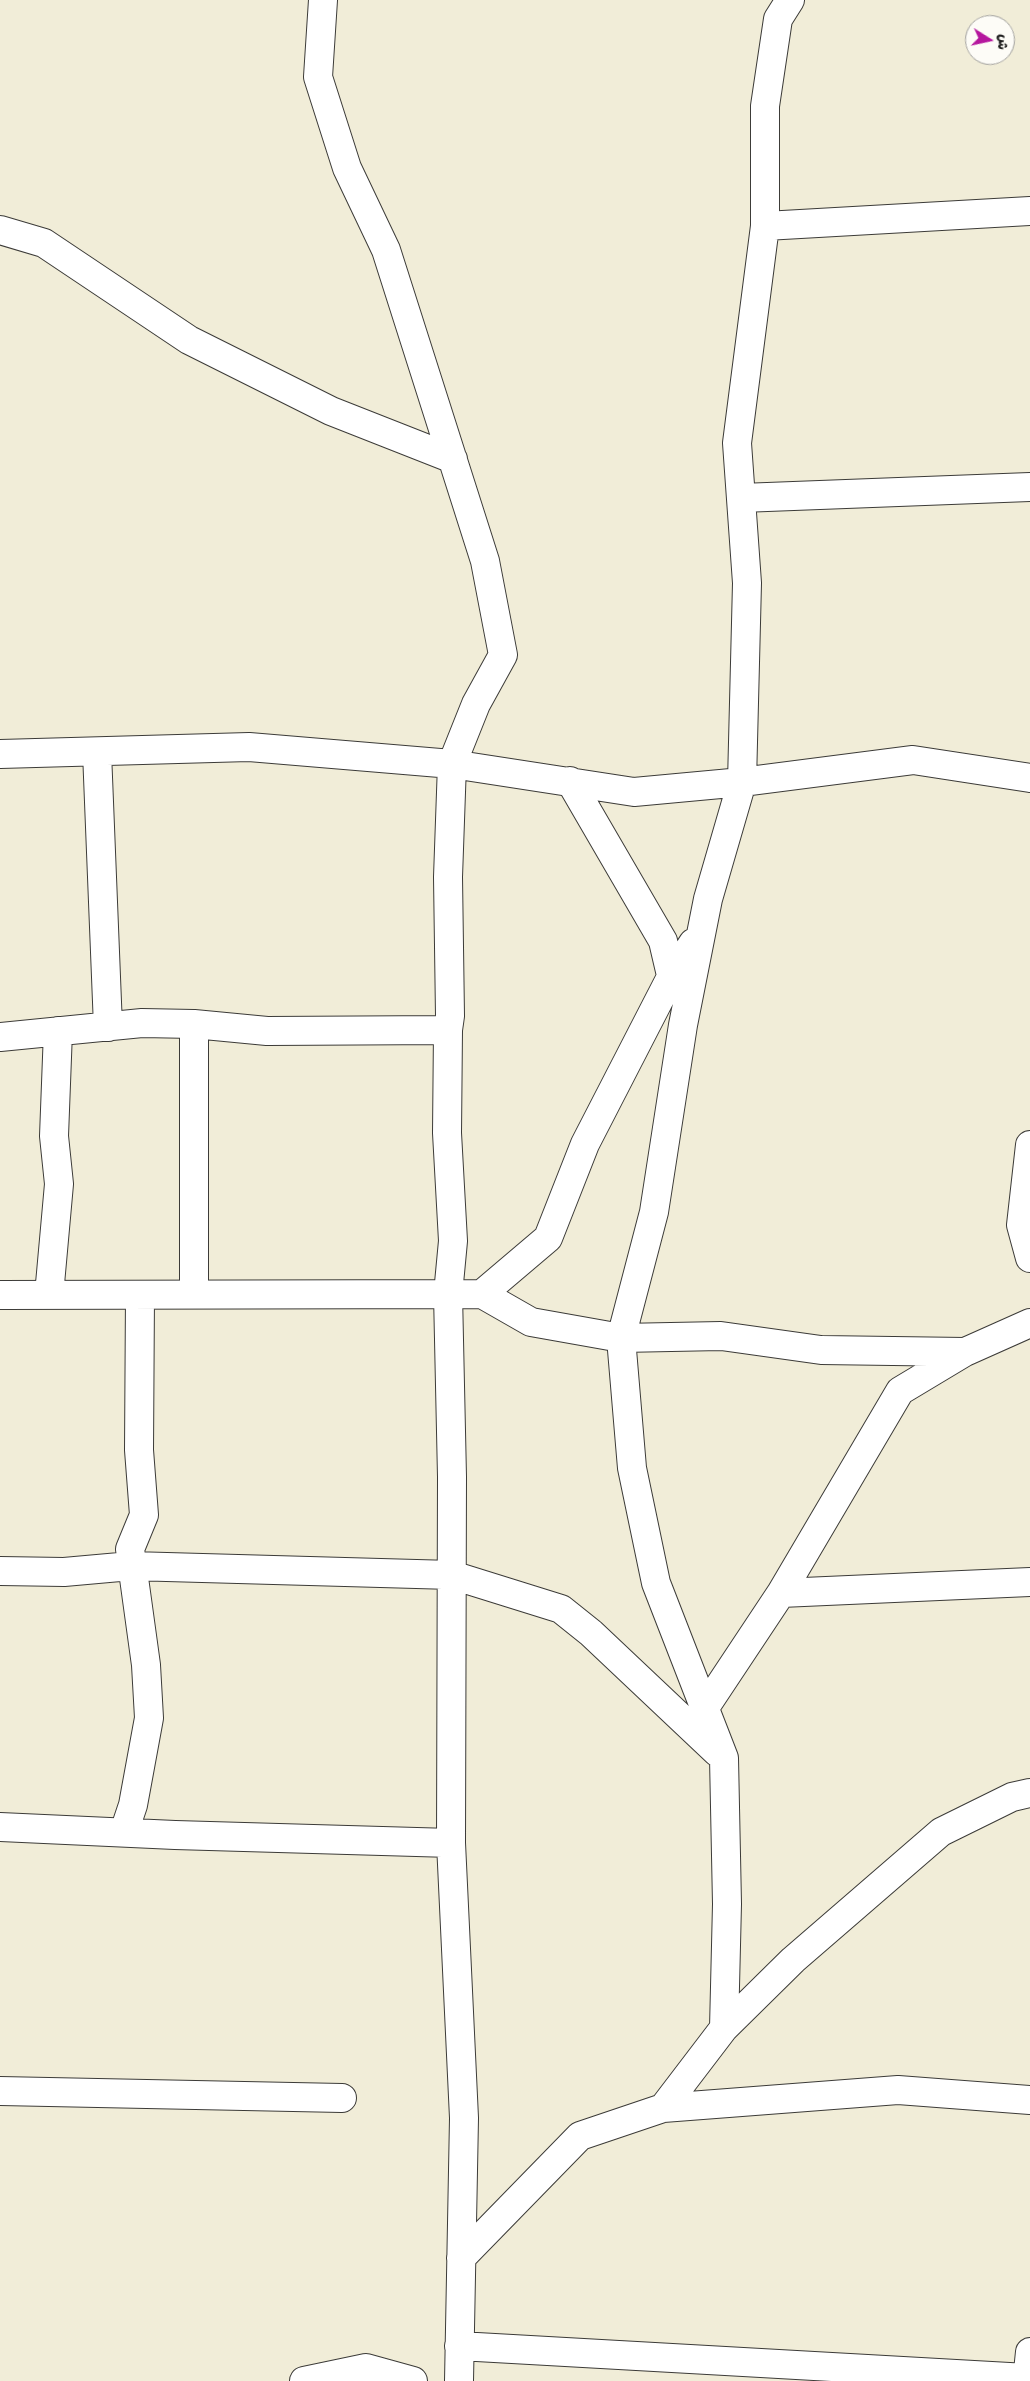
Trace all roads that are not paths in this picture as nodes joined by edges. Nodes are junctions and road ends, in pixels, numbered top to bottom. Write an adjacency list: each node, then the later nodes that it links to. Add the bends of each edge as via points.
1 (324, 0): 6 (street, via 318,77 347,168 386,250)
2 (790, 0): 4 (street, via 778,19 765,106)
3 (1030, 211): 4 (street)
4 (765, 226): 8 (street, via 738,443)
5 (0, 230): 6 (street, via 44,243 189,340 331,411)
6 (452, 459): 11 (street, via 485,561 503,655 476,704)
7 (1030, 487): 8 (street)
8 (742, 498): 14 (street, via 747,583)
9 (97, 752): 10 (street); 11 (street, via 249,747); 19 (street)
10 (0, 754)
11 (452, 764): 13 (street); 20 (street)
12 (1030, 778): 14 (street, via 913,760)
13 (570, 781): 14 (street, via 634,792); 16 (street, via 663,941)
14 (742, 782): 15 (street)
15 (702, 930): 16 (street); 18 (street)
16 (671, 977): 18 (street); 27 (street, via 585,1144 548,1238)
17 (194, 1024): 19 (street); 20 (street, via 267,1031); 25 (street)
18 (682, 1025): 32 (street, via 654,1212)
19 (108, 1026): 21 (street)
20 (448, 1030): 26 (street, via 447,1133 453,1241)
21 (58, 1031): 22 (street); 29 (street, via 54,1136 59,1184)
22 (0, 1036)
23 (1030, 1145): 24 (street, via 1021,1225)
24 (1030, 1258)
25 (194, 1294): 26 (street); 30 (street)
26 (448, 1294): 27 (street); 36 (street)
27 (482, 1294): 32 (street, via 531,1322)
28 (0, 1295): 29 (street)
29 (49, 1295): 30 (street)
30 (140, 1295): 34 (street, via 140,1450 144,1515 130,1549)
31 (1030, 1324): 33 (street)
32 (621, 1338): 33 (street, via 721,1336 821,1350); 39 (street, via 632,1468 656,1583)
33 (965, 1352): 38 (street, via 900,1391)
34 (131, 1566): 35 (street, via 64,1572); 36 (street); 43 (street, via 146,1665 150,1718 133,1805)
35 (0, 1571)
36 (452, 1575): 40 (street, via 561,1609 591,1633); 44 (street)
37 (1030, 1582): 38 (street)
38 (781, 1592): 39 (street)
39 (704, 1709): 40 (street)
40 (724, 1758): 45 (street, via 727,1904)
41 (1030, 1793): 45 (street, via 1012,1797 941,1832 793,1960)
42 (0, 1827): 43 (street)
43 (124, 1832): 44 (street)
44 (451, 1843): 50 (street, via 464,2118)
45 (724, 2028): 49 (street)
46 (0, 2091): 47 (street)
47 (342, 2098)
48 (1030, 2100): 49 (street, via 898,2090)
49 (663, 2108): 50 (street, via 580,2136)
50 (461, 2258): 51 (street)
51 (459, 2346): 52 (street); 55 (street)
52 (1028, 2370)
53 (304, 2381): 54 (street, via 366,2368)
54 (413, 2381)
55 (459, 2381)

